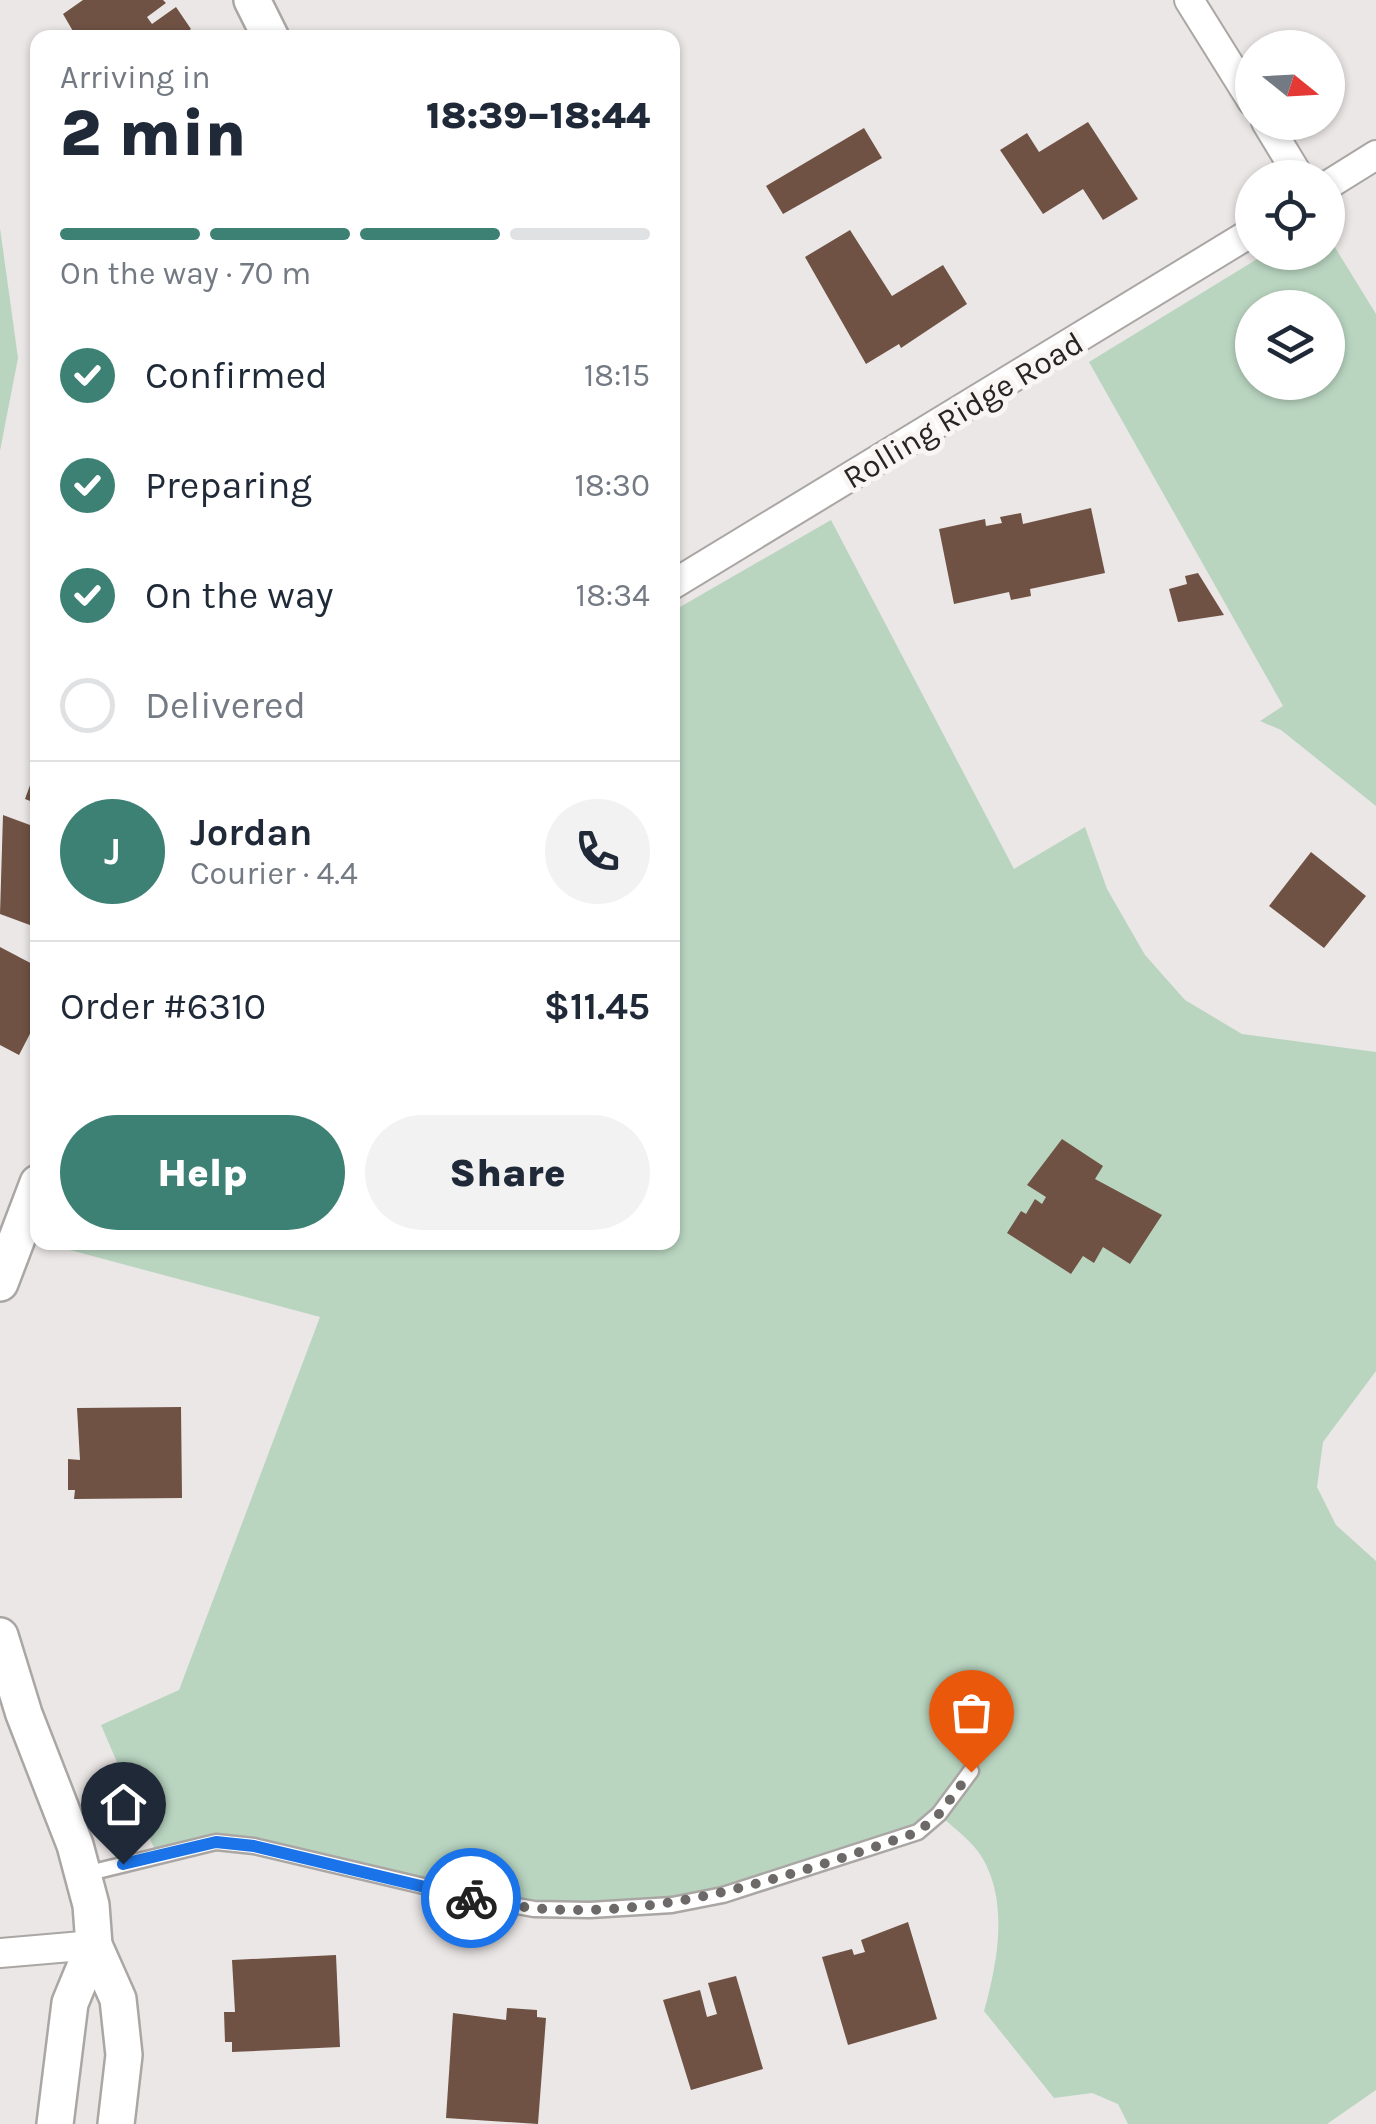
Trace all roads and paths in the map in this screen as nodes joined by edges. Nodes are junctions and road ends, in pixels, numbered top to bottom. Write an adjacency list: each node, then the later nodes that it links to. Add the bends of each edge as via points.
1 (252, 0): 3 (street)
2 (1189, 0): 4 (street)
3 (267, 30)
4 (1235, 74)
5 (1376, 156): 6 (street)
6 (1345, 175)
7 (1235, 242): 8 (street, Rolling Ridge Road)
8 (680, 580)
9 (30, 1204): 10 (street)
10 (0, 1283)
11 (0, 1636): 13 (street)
12 (971, 1772): 13 (lane, via 918,1832 672,1905 534,1909 216,1842)
13 (84, 1874): 14 (street)
14 (94, 1945): 15 (street); 16 (street, via 70,2003); 17 (street, via 118,2000 124,2055)
15 (0, 1953)
16 (54, 2124)
17 (116, 2124)

